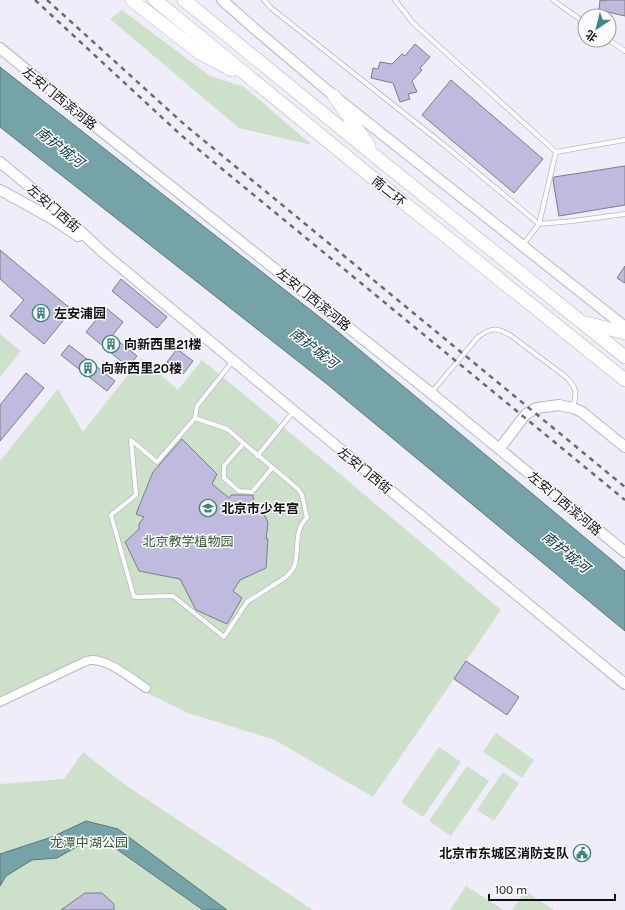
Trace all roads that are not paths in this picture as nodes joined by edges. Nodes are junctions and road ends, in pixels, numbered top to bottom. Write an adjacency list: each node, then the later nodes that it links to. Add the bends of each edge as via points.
1 (132, 0): 12 (highway, via 200,53)
2 (155, 0): 12 (highway, 南二环)
3 (184, 0): 16 (highway, 南二环)
4 (222, 0): 10 (street)
5 (228, 0): 10 (street)
6 (264, 0): 20 (lane)
7 (395, 0): 15 (lane, via 413,23)
8 (553, 0): 9 (lane)
9 (577, 17)
10 (256, 30): 13 (street)
11 (0, 48): 29 (street, 左安门西滨河路, via 54,94)
12 (260, 86): 28 (highway, 南二环)
13 (334, 96): 16 (highway); 21 (street)
14 (625, 140): 15 (lane)
15 (556, 152): 20 (lane)
16 (380, 160): 23 (highway, 南二环)
17 (0, 162): 22 (street, 左安门西街)
18 (0, 190): 22 (street, 左安门西街, via 51,218)
19 (625, 214): 20 (lane)
20 (538, 224): 21 (lane)
21 (522, 246): 24 (street)
22 (106, 255): 27 (street, 左安门西街)
23 (580, 321): 25 (highway); 26 (highway, 南二环)
24 (625, 327)
25 (625, 333)
26 (625, 357)
27 (233, 361): 31 (street, 左安门西街); 32 (lane, via 197,406)
28 (625, 380)
29 (431, 393): 30 (lane, via 478,337 485,331 500,329 574,384 576,395); 34 (street, 左安门西滨河路)
30 (573, 408): 34 (street, via 559,405 537,408 526,414); 35 (street, via 582,412)
31 (294, 411): 36 (lane); 39 (street, 左安门西街)
32 (195, 418): 33 (lane, via 227,429); 37 (lane, via 157,462 131,440 136,495 111,515 134,597 173,596 224,637 247,602 286,577 294,566 300,527 307,518 300,492)
33 (243, 444): 36 (lane); 37 (lane, via 224,466 224,478 239,492 252,492)
34 (500, 448): 38 (street, 左安门西滨河路)
35 (625, 448)
36 (257, 456): 37 (lane)
37 (272, 468)
38 (625, 552)
39 (625, 684)
40 (146, 688): 41 (street, via 114,667 102,661 91,660)
41 (0, 702)

